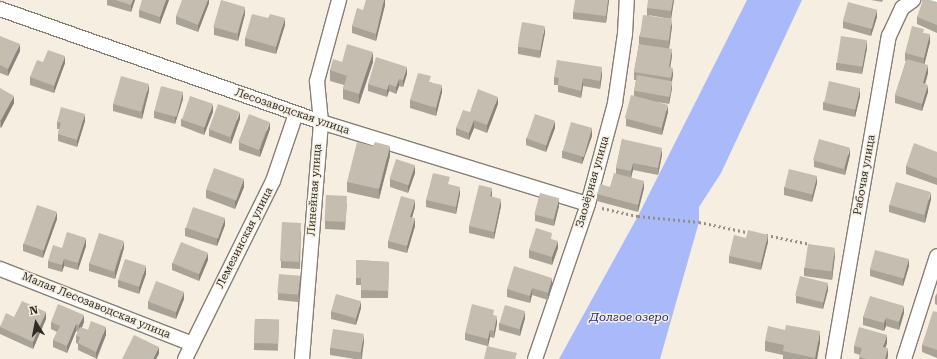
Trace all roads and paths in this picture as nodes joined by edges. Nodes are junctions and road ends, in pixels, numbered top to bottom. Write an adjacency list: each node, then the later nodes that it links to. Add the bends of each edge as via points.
1 (339, 0): 8 (street, Линейная улица, via 317,81)
2 (627, 0): 9 (street, Заозёрная улица, via 615,103)
3 (913, 0): 17 (street, Рабочая улица, via 902,8 889,36)
4 (931, 0): 5 (street)
5 (937, 3)
6 (0, 9): 7 (street, Лесозаводская улица)
7 (296, 114): 8 (street, Лесозаводская улица); 13 (street, Лемезинская улица, via 273,181)
8 (320, 122): 9 (street, Лесозаводская улица); 15 (street, Линейная улица)
9 (588, 204): 10 (path, via 638,216 699,222); 16 (street, Заозёрная улица)
10 (813, 245)
11 (937, 256): 18 (street)
12 (0, 268): 13 (street, Малая Лесозаводская улица)
13 (192, 344): 14 (street, Лемезинская улица)
14 (185, 359)
15 (302, 359)
16 (535, 359)
17 (833, 359)
18 (904, 359)

